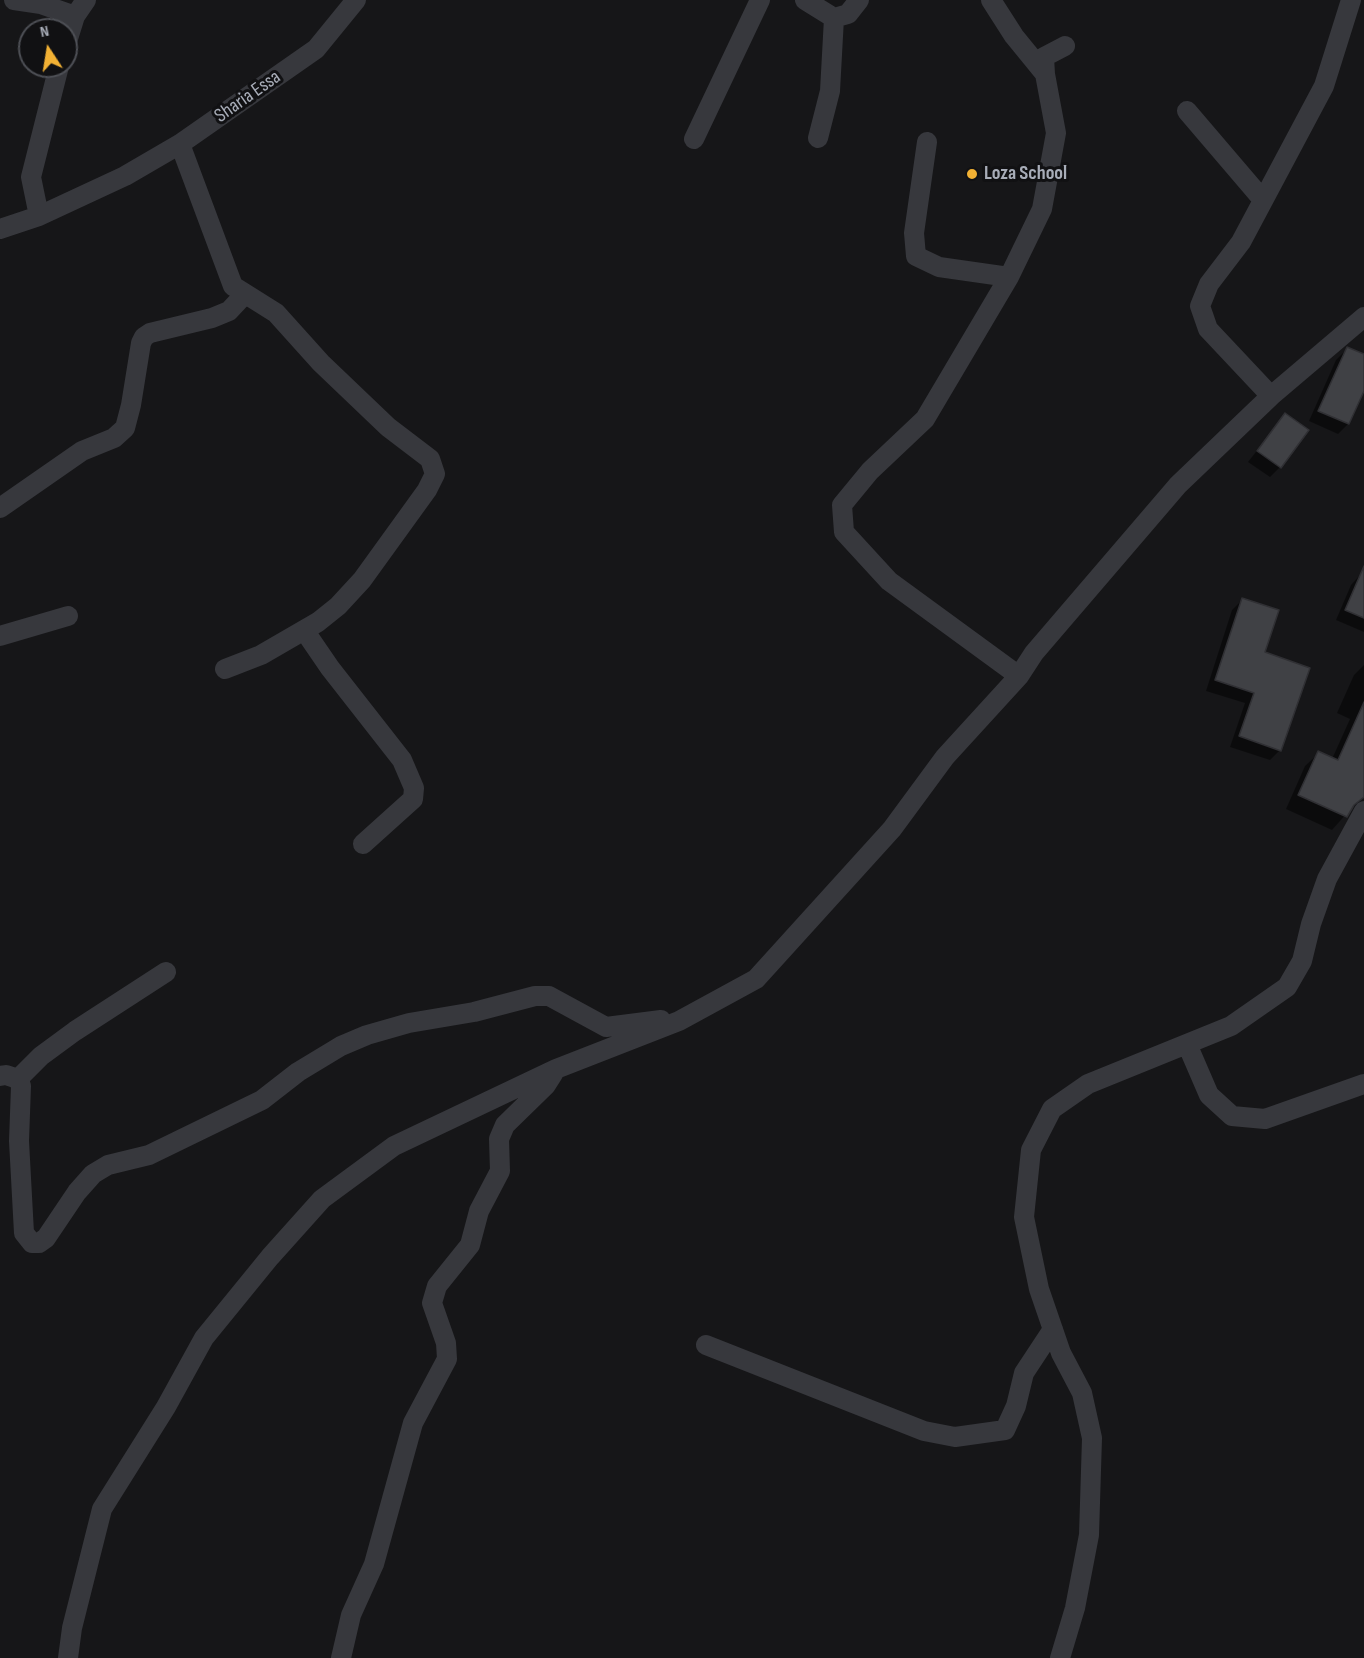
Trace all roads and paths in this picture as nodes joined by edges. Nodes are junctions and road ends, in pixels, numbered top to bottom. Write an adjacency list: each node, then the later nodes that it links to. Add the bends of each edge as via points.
1 (14, 0): 8 (street)
2 (356, 0): 17 (street, Sharia Essa, via 316,49)
3 (760, 0): 15 (street)
4 (805, 0): 9 (street)
5 (859, 0): 9 (street, via 848,14)
6 (991, 0): 11 (street)
7 (1351, 0): 18 (street, via 1324,86)
8 (81, 8)
9 (834, 18): 14 (street, via 830,91)
10 (1065, 46): 11 (street, via 1044,57)
11 (1045, 74): 21 (street, via 1056,133 1042,208)
12 (57, 78): 19 (street, via 31,177)
13 (1187, 111): 18 (street)
14 (818, 138)
15 (694, 140)
16 (927, 142): 21 (street, via 914,234 916,256 939,267)
17 (180, 144): 19 (street, Sharia Essa, via 125,176); 22 (street, via 233,286)
18 (1263, 200): 24 (street, via 1200,306 1208,329)
19 (39, 216): 20 (street, Sharia Essa)
20 (0, 229)
21 (1009, 276): 30 (street, via 925,419 870,471 842,505 844,532 889,581)
22 (244, 294): 25 (street, via 229,310 212,318 144,337 125,428 114,438 82,451); 27 (street, via 276,313 388,427 430,459 435,474 362,580 338,606)
23 (1364, 317): 24 (street)
24 (1271, 396): 30 (street, via 1178,485 1034,653)
25 (0, 508)
26 (68, 616): 28 (street)
27 (304, 630): 29 (street, via 261,655); 32 (street, via 402,760 414,788 412,800)
28 (0, 636)
29 (225, 669)
30 (1019, 676): 34 (street, via 945,757 892,829 756,980)
31 (1364, 812): 35 (street, via 1327,879 1302,961 1287,987 1231,1026)
32 (363, 844)
33 (166, 972): 37 (street)
34 (679, 1021): 36 (street); 37 (street, via 654,1020 606,1027 549,996 535,996 367,1035 298,1072 262,1100 149,1155 108,1165 93,1174 46,1238 32,1243 24,1233 21,1198 21,1086)
35 (1187, 1044): 38 (street, via 1209,1095 1232,1116 1265,1119); 39 (street, via 1088,1084 1052,1109 1031,1150 1024,1216)
36 (556, 1070): 42 (street, via 394,1146 322,1199 270,1257 204,1338 102,1509); 43 (street, via 505,1125 500,1138 500,1171 480,1211 470,1245 437,1286 432,1303 446,1343 447,1359 413,1423 377,1554 351,1615)
37 (9, 1077)
38 (1364, 1084)
39 (1053, 1329): 40 (street, via 1024,1373 1005,1430 955,1437 924,1431); 41 (street, via 1082,1394 1092,1438 1089,1535)
40 (706, 1345)
41 (1064, 1657)
42 (68, 1658)
43 (341, 1658)

